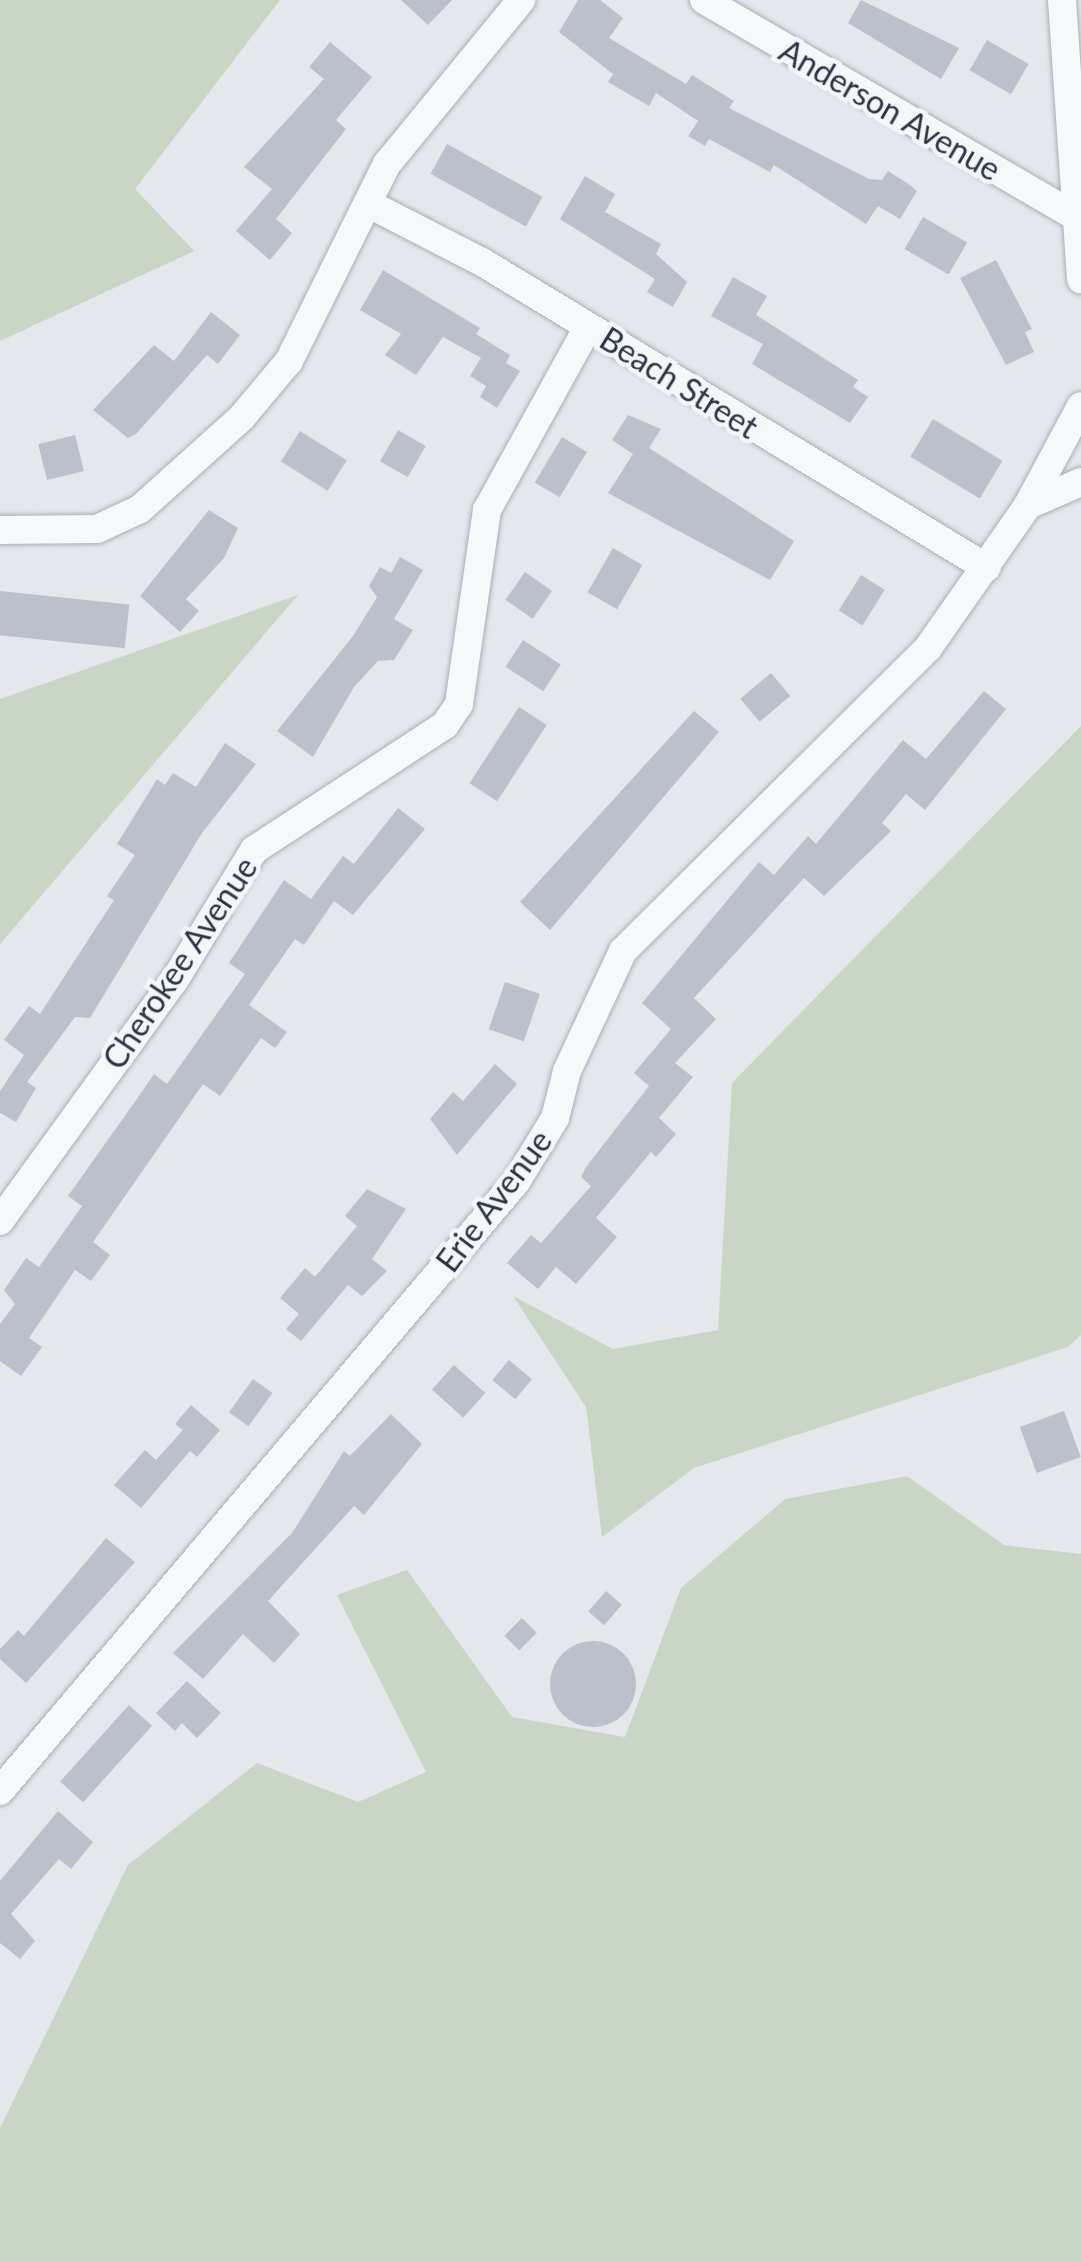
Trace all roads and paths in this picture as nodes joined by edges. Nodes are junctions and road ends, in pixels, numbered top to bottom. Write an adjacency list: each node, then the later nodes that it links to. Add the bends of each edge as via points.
1 (521, 0): 4 (street, via 388,164)
2 (704, 0): 5 (street, Anderson Avenue)
3 (1062, 0): 5 (street)
4 (369, 204): 7 (street, Beach Street); 11 (street, via 290,361 242,416 140,509 97,529)
5 (1079, 218): 6 (street)
6 (1081, 279)
7 (588, 327): 12 (street, Beach Street); 13 (street, Cherokee Avenue, via 486,510 458,704 445,725 254,850 174,980)
8 (1080, 408): 10 (street, Erie Avenue)
9 (1081, 482): 10 (street)
10 (1028, 505): 12 (street, Erie Avenue)
11 (0, 530)
12 (987, 568): 14 (street, Erie Avenue, via 894,684 623,952 567,1072 554,1118 516,1182)
13 (0, 1221)
14 (0, 1790)

